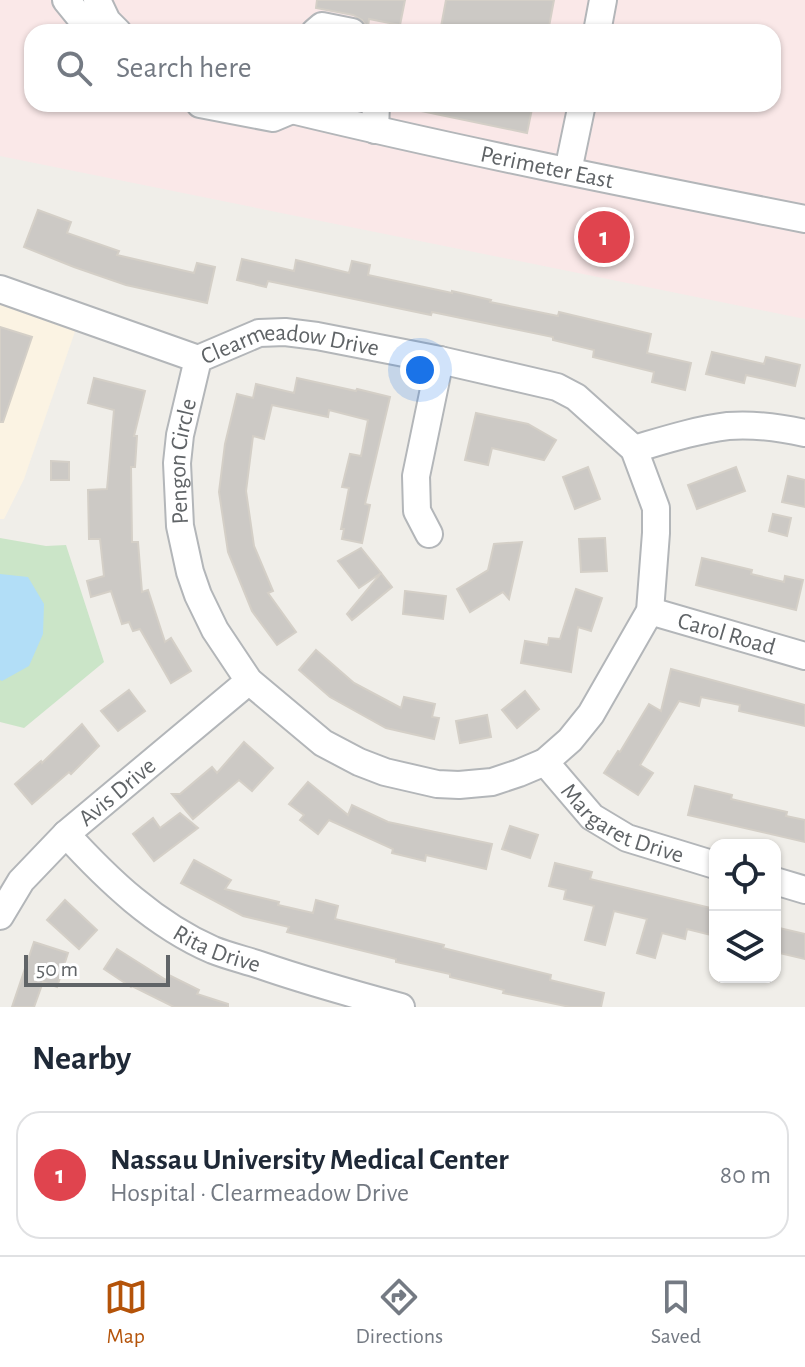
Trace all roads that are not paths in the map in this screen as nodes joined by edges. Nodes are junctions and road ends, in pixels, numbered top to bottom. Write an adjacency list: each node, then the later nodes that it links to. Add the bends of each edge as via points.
1 (603, 0): 4 (street)
2 (86, 10): 3 (street)
3 (110, 24)
4 (598, 24)
5 (242, 112): 6 (street, Perimeter East, via 273,118)
6 (282, 112)
7 (336, 112): 9 (street, Perimeter East)
8 (580, 112): 10 (street)
9 (375, 117): 10 (street, Perimeter East)
10 (568, 171): 11 (street, Perimeter East)
11 (805, 219)
12 (0, 289): 13 (street, Clearmeadow Drive)
13 (198, 359): 14 (street, Clearmeadow Drive, via 259,333 285,332); 20 (street, Pengon Circle, via 180,435 180,526 198,595)
14 (440, 360): 16 (street, Clearmeadow Drive, via 557,387 576,397); 17 (street, via 416,476 417,511)
15 (805, 433): 16 (street, via 730,426)
16 (634, 449): 18 (street, Pengon Circle, via 656,508)
17 (429, 534)
18 (650, 611): 19 (street, Carol Road); 21 (street, Pengon Circle, via 591,714)
19 (805, 656)
20 (249, 681): 21 (street, Pengon Circle, via 323,743 385,772 459,785 492,782); 22 (street, Avis Drive)
21 (545, 762): 23 (street, Margaret Drive, via 592,817 627,838)
22 (66, 834): 26 (street, Avis Drive, via 21,881); 27 (street, Rita Drive, via 134,901 213,950)
23 (709, 863)
24 (781, 883): 25 (street)
25 (805, 890)
26 (0, 916)
27 (401, 1007)

